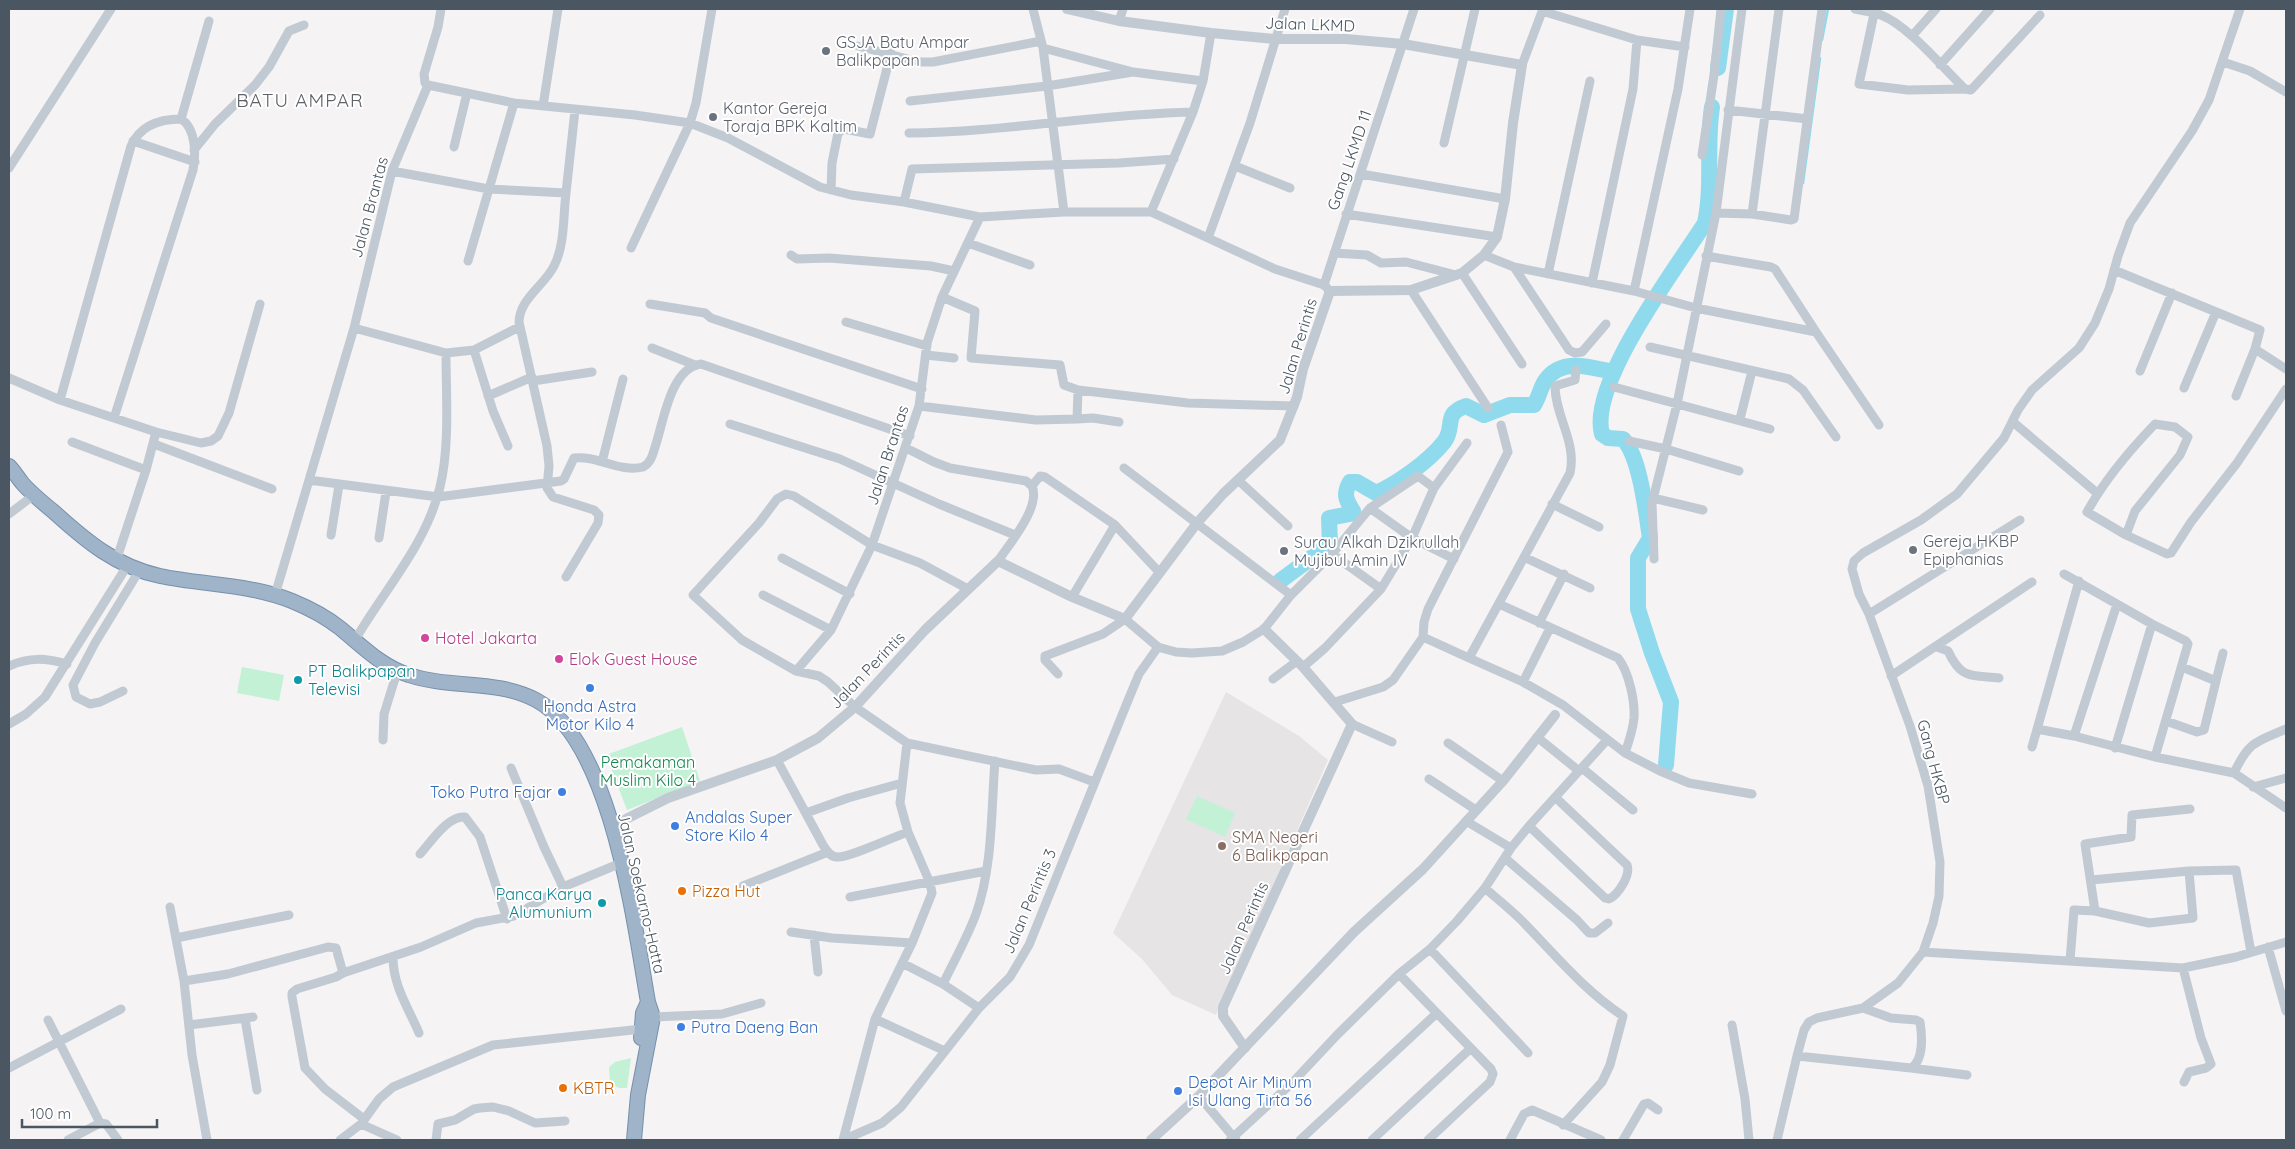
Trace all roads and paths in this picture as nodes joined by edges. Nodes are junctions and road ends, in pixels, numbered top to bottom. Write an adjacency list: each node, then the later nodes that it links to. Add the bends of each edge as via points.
1 (111, 9): 68 (street)
2 (441, 9): 42 (street, via 424,74)
3 (558, 9): 49 (street)
4 (712, 9): 56 (street)
5 (1033, 9): 30 (street)
6 (1067, 9): 24 (street, Jalan LKMD)
7 (1123, 9): 24 (street)
8 (1285, 9): 28 (street)
9 (1414, 9): 31 (street, Gang LKMD 11)
10 (1475, 9): 35 (street)
11 (1690, 9): 33 (street)
12 (1720, 9): 63 (street)
13 (1742, 9): 51 (street)
14 (1779, 9): 53 (street)
15 (1822, 9): 55 (street)
16 (1855, 9): 21 (street)
17 (1936, 9): 27 (street)
18 (1990, 9): 38 (street)
19 (2240, 9): 36 (street)
20 (1543, 10): 29 (street); 37 (street, Jalan Perintis)
21 (1880, 12): 27 (street); 44 (street, via 1859,84 1908,90)
22 (2040, 15): 44 (street, via 1974,88)
23 (209, 21): 54 (street)
24 (1120, 21): 26 (street, Jalan LKMD)
25 (304, 25): 62 (street, via 289,31 255,85)
26 (1211, 33): 28 (street, Jalan LKMD); 40 (street)
27 (1912, 36): 38 (street)
28 (1275, 39): 31 (street, Jalan LKMD, via 1346,39); 67 (street)
29 (1637, 40): 33 (street); 98 (street, via 1633,89)
30 (1042, 44): 34 (street, via 933,62 919,62); 39 (street); 43 (street)
31 (1403, 44): 35 (street, Jalan LKMD); 70 (street, Gang LKMD 11)
32 (858, 46): 34 (street)
33 (1685, 47): 101 (street)
34 (891, 53): 73 (street, via 870,134 844,129 838,134)
35 (1463, 54): 37 (street, Jalan LKMD); 60 (street)
36 (2223, 62): 45 (street, via 2245,68); 94 (street, via 2209,100 2192,131 2130,224)
37 (1522, 65): 75 (street, Jalan Perintis)
38 (1940, 65): 44 (street)
39 (1133, 72): 40 (street); 43 (street)
40 (1203, 81): 52 (street)
41 (1590, 81): 97 (street)
42 (428, 85): 46 (street); 69 (street, Jalan Brantas)
43 (1047, 86): 47 (street); 57 (street)
44 (1965, 89)
45 (2286, 92)
46 (467, 93): 48 (street); 61 (street)
47 (910, 101)
48 (514, 103): 49 (street); 72 (street)
49 (543, 106): 50 (street)
50 (576, 110): 56 (street); 74 (street)
51 (1728, 110): 53 (street); 79 (street)
52 (1193, 112): 57 (street, via 1129,114); 64 (street)
53 (1765, 114): 55 (street); 81 (street)
54 (181, 119): 59 (street, via 149,125); 62 (street, via 189,128)
55 (1808, 119): 81 (street, via 1794,219)
56 (690, 123): 73 (street, via 728,138 808,182); 86 (street)
57 (1052, 124): 58 (street); 66 (street)
58 (909, 133)
59 (133, 141): 65 (street); 138 (street)
60 (1444, 143)
61 (454, 147)
62 (194, 150): 65 (street)
63 (1702, 155)
64 (1174, 159): 66 (street, via 1119,164); 78 (street)
65 (195, 162): 143 (street)
66 (1058, 164): 76 (street, via 912,168); 77 (street)
67 (1235, 166): 71 (street); 84 (street)
68 (9, 168)
69 (392, 171): 72 (street); 111 (street, Jalan Brantas)
70 (1361, 174): 75 (street); 80 (street, Gang LKMD 11)
71 (1290, 188)
72 (488, 189): 74 (street); 91 (street)
73 (831, 190): 76 (street)
74 (566, 193): 110 (street, via 557,259 522,307)
75 (1505, 199): 83 (street, Jalan Perintis)
76 (904, 202): 82 (street)
77 (1064, 212): 78 (street); 82 (street)
78 (1151, 212): 84 (street)
79 (1716, 213): 81 (street); 90 (street)
80 (1346, 214): 83 (street); 87 (street, Gang LKMD 11)
81 (1752, 214)
82 (980, 218): 85 (street, Jalan Brantas)
83 (1497, 237): 89 (street, Jalan Perintis)
84 (1208, 238): 99 (street, via 1275,269)
85 (968, 242): 92 (street); 95 (street, Jalan Brantas)
86 (631, 248)
87 (1334, 253): 96 (street, via 1367,255 1381,263 1406,262); 99 (street, Gang LKMD 11)
88 (791, 255): 95 (street, via 797,259 829,258 931,266)
89 (1484, 255): 93 (street); 96 (street, Jalan Perintis)
90 (1706, 256): 106 (street); 112 (street, via 1775,269)
91 (468, 262)
92 (1030, 265)
93 (1514, 267): 97 (street); 109 (street, via 1569,350 1582,352)
94 (2114, 270): 102 (street); 147 (street, via 2110,290 2079,348 2032,390)
95 (954, 271): 103 (street, Jalan Brantas)
96 (1459, 274): 100 (street, Jalan Perintis); 121 (street)
97 (1548, 274): 98 (street)
98 (1592, 282): 101 (street)
99 (1327, 288): 100 (street, Jalan Perintis); 141 (street, Jalan Perintis)
100 (1411, 290): 142 (street)
101 (1634, 292): 106 (street)
102 (2172, 293): 107 (street); 126 (street)
103 (942, 297): 117 (street, Jalan Brantas); 135 (street, via 975,311 970,358 1060,364 1064,385)
104 (260, 304): 152 (street, via 229,413 218,436 201,443)
105 (650, 304): 133 (street, via 705,312 711,318)
106 (1696, 308): 112 (street); 119 (street)
107 (2216, 312): 115 (street, via 2260,330); 132 (street)
108 (846, 322): 117 (street)
109 (1606, 324)
110 (519, 327): 116 (street); 129 (street)
111 (354, 328): 118 (street); 167 (street, Jalan Brantas)
112 (1816, 332): 150 (street)
113 (1650, 347): 119 (street)
114 (652, 348): 122 (street)
115 (2255, 349): 123 (street); 137 (street)
116 (474, 350): 118 (street); 136 (street)
117 (927, 350): 120 (street); 133 (street, Jalan Brantas)
118 (446, 353): 179 (street, via 444,456)
119 (1686, 357): 125 (street); 139 (street)
120 (954, 358)
121 (1522, 364)
122 (695, 365): 153 (street, via 707,364); 162 (street, via 680,374 647,465 633,468)
123 (2286, 369)
124 (1576, 370): 181 (street, via 1572,382 1555,386 1572,450 1572,462)
125 (1752, 371): 145 (street); 154 (street, via 1796,382)
126 (2140, 371)
127 (592, 372): 129 (street)
128 (9, 378): 138 (street)
129 (533, 379): 136 (street); 171 (street, via 548,446)
130 (623, 379): 162 (street)
131 (1614, 387): 139 (street)
132 (2184, 388)
133 (922, 389): 140 (street, Jalan Brantas)
134 (2286, 389): 192 (street, via 2170,553 2163,554)
135 (1078, 390): 141 (street, via 1188,403); 144 (street)
136 (488, 396): 159 (street)
137 (2236, 396)
138 (60, 400): 143 (street)
139 (1676, 404): 145 (street); 161 (street)
140 (919, 406): 144 (street, via 1036,420); 153 (street, Jalan Brantas)
141 (1294, 406): 168 (street, Jalan Perintis, via 1280,440)
142 (1488, 408)
143 (114, 418): 152 (street)
144 (1077, 418): 146 (street)
145 (1740, 419): 151 (street)
146 (1119, 422)
147 (2013, 422): 177 (street); 219 (street, Gang HKBP, via 1989,457 1957,494 1854,561 1852,569 1859,594)
148 (730, 424): 169 (street, via 835,457)
149 (1501, 424): 200 (street, via 1508,452)
150 (1878, 425)
151 (1770, 429)
152 (156, 432): 158 (street)
153 (910, 436): 160 (street, Jalan Brantas)
154 (1836, 437)
155 (1629, 441): 161 (street)
156 (72, 442): 165 (street)
157 (1467, 443): 174 (street)
158 (154, 444): 165 (street); 175 (street)
159 (508, 446)
160 (906, 448): 169 (street, Jalan Brantas); 173 (street, via 950,468 1026,481)
161 (1666, 449): 166 (street); 180 (street)
162 (602, 462): 171 (street, via 574,458 564,479)
163 (9, 466): 170 (highway, Jalan Soekarno-Hatta)
164 (1124, 468): 186 (street)
165 (146, 470): 202 (street)
166 (1739, 471)
167 (309, 480): 172 (street); 213 (street, Jalan Brantas)
168 (1238, 480): 186 (street, Jalan Perintis); 188 (street)
169 (892, 481): 191 (street); 195 (street, Jalan Brantas)
170 (15, 482): 178 (highway, Jalan Soekarno-Hatta)
171 (546, 484): 179 (street); 206 (street, via 553,497 599,514 598,523)
172 (339, 485): 176 (street); 190 (street)
173 (1032, 486): 187 (street, via 1040,476 1044,477); 191 (street, via 1031,508)
174 (1434, 488): 182 (street, via 1418,476); 194 (street)
175 (272, 489)
176 (386, 492): 179 (street); 193 (street)
177 (2097, 493): 192 (street, via 2087,512); 192 (street, via 2155,424 2174,427 2188,436 2180,455 2136,511)
178 (34, 495): 184 (street); 202 (highway, Jalan Soekarno-Hatta, via 78,534)
179 (438, 497): 227 (street, via 417,544)
180 (1653, 498): 183 (street); 199 (street)
181 (1552, 504): 189 (street); 197 (street)
182 (1370, 508): 194 (street); 196 (street)
183 (1703, 510)
184 (9, 514)
185 (2020, 520): 219 (street)
186 (1197, 523): 203 (street, Jalan Perintis); 215 (street)
187 (1115, 524): 203 (street); 216 (street)
188 (1288, 526)
189 (1599, 527)
190 (331, 535)
191 (1015, 535): 201 (street)
192 (2126, 535)
193 (379, 538)
194 (1412, 538): 200 (street); 211 (street)
195 (872, 545): 210 (street, via 920,563); 212 (street, Jalan Brantas); 236 (street, via 786,494 777,498 759,523 694,595 742,640)
196 (1332, 554): 211 (street); 215 (street)
197 (1524, 557): 204 (street); 217 (street)
198 (782, 558): 212 (street)
199 (1654, 559)
200 (1454, 560): 226 (street, via 1428,609)
201 (998, 561): 210 (street, Jalan Perintis); 216 (street)
202 (127, 566): 213 (highway, Jalan Soekarno-Hatta); 232 (street); 244 (street, via 95,643 72,685 76,697 90,704)
203 (1160, 572): 220 (street, Jalan Perintis)
204 (1564, 574): 209 (street); 221 (street)
205 (2064, 574): 207 (street)
206 (566, 577)
207 (2079, 581): 218 (street); 251 (street)
208 (2032, 582): 229 (street)
209 (1590, 588)
210 (968, 589): 246 (street, Jalan Perintis, via 925,630)
211 (1382, 589): 233 (street, via 1325,648)
212 (850, 594): 225 (street, Jalan Brantas)
213 (274, 595): 227 (highway, Jalan Soekarno-Hatta, via 321,615)
214 (763, 595): 225 (street)
215 (1291, 595): 224 (street)
216 (1072, 597): 220 (street)
217 (1499, 604): 221 (street); 231 (street)
218 (2117, 604): 222 (street); 253 (street)
219 (1869, 614): 239 (street, Gang HKBP)
220 (1125, 619): 228 (street); 238 (street, Jalan Perintis, via 1103,634 1045,656 1044,660)
221 (1539, 623): 223 (street)
222 (2152, 624): 235 (street, via 2186,640 2188,648); 261 (street)
223 (1550, 628): 243 (street); 262 (street, via 1618,658 1625,667 1634,717)
224 (1264, 629): 228 (street, via 1244,642 1222,650 1192,654); 233 (street)
225 (831, 630): 236 (street, Jalan Brantas)
226 (1423, 638): 231 (street); 245 (street, via 1393,680 1384,687)
227 (355, 640): 237 (highway, Jalan Soekarno-Hatta)
228 (1158, 647): 272 (street, Jalan Perintis 3, via 1139,674)
229 (1937, 647): 239 (street); 240 (street, via 1948,651 1954,665 1964,673)
230 (2223, 653): 242 (street)
231 (1469, 658): 243 (street)
232 (67, 664): 234 (street, via 39,658); 249 (street, via 45,697)
233 (1300, 664): 241 (street); 245 (street)
234 (9, 666)
235 (2182, 667): 242 (street); 248 (street)
236 (796, 671): 246 (street, via 819,676)
237 (397, 672): 255 (street, via 384,714); 283 (highway, Jalan Soekarno-Hatta, via 430,680 486,684 506,689 536,700 554,712 580,745)
238 (1058, 674)
239 (1891, 676): 311 (street, Gang HKBP, via 1928,786 1940,862 1939,896)
240 (1999, 678)
241 (1273, 680)
242 (2216, 681): 248 (street, via 2204,730 2197,732)
243 (1523, 682): 256 (street, via 1586,720)
244 (123, 691)
245 (1335, 702): 250 (street)
246 (855, 707): 258 (street); 264 (street, Jalan Perintis, via 818,738)
247 (1555, 715): 254 (street)
248 (2166, 721): 263 (street)
249 (9, 724)
250 (1352, 724): 257 (street); 337 (street, Jalan Perintis, via 1223,1007 1223,1016)
251 (2037, 729): 253 (street); 260 (street)
252 (2286, 729): 268 (street, via 2252,744)
253 (2074, 736): 261 (street)
254 (1537, 738): 267 (street); 271 (street)
255 (382, 740)
256 (1607, 740): 262 (street); 267 (street)
257 (1392, 742)
258 (907, 743): 265 (street); 273 (street)
259 (1448, 743): 271 (street)
260 (2032, 747)
261 (2115, 748): 263 (street)
262 (1625, 752): 275 (street, via 1689,782)
263 (2155, 757): 268 (street)
264 (777, 760): 281 (street); 283 (street, Jalan Perintis, via 668,798)
265 (995, 762): 272 (street, via 1036,770 1059,769); 291 (street)
266 (511, 768): 296 (street)
267 (1581, 770): 276 (street); 280 (street)
268 (2234, 773): 274 (street)
269 (2286, 778): 274 (street)
270 (1429, 779): 279 (street)
271 (1503, 781): 279 (street)
272 (1094, 782): 324 (street, Jalan Perintis 3, via 1029,945 1010,977)
273 (902, 783): 281 (street); 285 (street, via 900,803)
274 (2253, 787): 277 (street)
275 (1752, 794)
276 (1555, 797): 284 (street); 284 (street, via 1627,865 1629,873 1614,897 1605,898)
277 (2286, 808)
278 (2190, 809): 293 (street, via 2132,815 2131,838 2085,844)
279 (1476, 810): 282 (street)
280 (1633, 810)
281 (806, 813): 287 (street)
282 (1466, 821): 286 (street); 337 (street, via 1423,869 1354,932)
283 (612, 826): 290 (highway, Jalan Soekarno-Hatta)
284 (1529, 826): 286 (street)
285 (908, 832): 287 (street, via 844,856 837,857); 294 (street)
286 (1511, 848): 289 (street)
287 (828, 852): 295 (street)
288 (420, 854): 302 (street, via 455,818 465,817 480,837)
289 (1505, 858): 297 (street); 303 (street, via 1589,933)
290 (621, 863): 296 (street); 322 (highway, Jalan Soekarno-Hatta)
291 (986, 871): 294 (street); 321 (street, via 976,914)
292 (2189, 871): 293 (street); 300 (street, via 2193,918 2149,923); 312 (street, via 2236,870)
293 (2090, 880): 300 (street)
294 (930, 883): 298 (street); 308 (street, via 932,893)
295 (743, 886)
296 (564, 887): 302 (street)
297 (1485, 888): 310 (street); 353 (street, via 1523,922 1563,966 1623,1016 1602,1082)
298 (850, 897)
299 (170, 907): 306 (street)
300 (2095, 911): 314 (street, via 2074,910)
301 (289, 915): 306 (street)
302 (507, 919): 313 (street, via 476,923)
303 (1608, 923)
304 (792, 932): 305 (street)
305 (814, 935): 308 (street); 317 (street)
306 (176, 938): 320 (street)
307 (2286, 942): 309 (street)
308 (912, 943): 315 (street)
309 (2268, 947): 312 (street); 327 (street)
310 (1430, 949): 319 (street); 340 (street)
311 (1923, 952): 314 (street); 325 (street, via 1898,982)
312 (2251, 952): 316 (street)
313 (393, 957): 318 (street); 335 (street, via 396,986)
314 (2070, 961): 316 (street)
315 (902, 963): 321 (street); 330 (street)
316 (2183, 968): 345 (street, via 2211,1064 2189,1072)
317 (818, 972)
318 (343, 973): 320 (street, via 338,951 332,946 228,974); 350 (street, via 296,989 292,997 305,1068)
319 (1399, 974): 328 (street); 354 (street)
320 (184, 981): 332 (street)
321 (943, 984): 324 (street)
322 (648, 1002): 329 (highway, Jalan Soekarno-Hatta); 334 (highway, Jalan Soekarno-Hatta)
323 (761, 1003): 329 (street, via 722,1014)
324 (979, 1008): 339 (street, Jalan Perintis 3)
325 (1863, 1008): 341 (street, via 1808,1022); 343 (street, via 1891,1018 1920,1022 1920,1059)
326 (121, 1009): 336 (street)
327 (2286, 1011)
328 (1437, 1013): 338 (street); 365 (street)
329 (653, 1016): 347 (highway, Jalan Soekarno-Hatta)
330 (875, 1019): 339 (street); 363 (street)
331 (48, 1020): 336 (street)
332 (189, 1025): 346 (street, via 249,1018); 357 (street)
333 (1732, 1025): 371 (street, via 1746,1099)
334 (642, 1029): 347 (highway, Jalan Soekarno-Hatta); 350 (street, via 493,1045 393,1087)
335 (418, 1033)
336 (59, 1042): 342 (street); 352 (street)
337 (1245, 1048): 348 (street)
338 (1471, 1048): 366 (street); 367 (street, via 1490,1068 1493,1074 1490,1082)
339 (945, 1051): 363 (street, Jalan Perintis 3, via 892,1117)
340 (1528, 1053)
341 (1797, 1056): 343 (street); 372 (street)
342 (9, 1068)
343 (1912, 1068): 344 (street)
344 (1967, 1075)
345 (2184, 1082)
346 (257, 1090)
347 (635, 1095): 361 (highway, Jalan Soekarno-Hatta, via 627,1113); 362 (highway, Jalan Soekarno-Hatta)
348 (1199, 1096): 354 (street); 364 (street)
349 (1658, 1110): 370 (street, via 1644,1104)
350 (362, 1121): 358 (street); 359 (street)
351 (565, 1121): 360 (street, via 536,1123 509,1111 493,1107 476,1108 455,1120 438,1124)
352 (100, 1123): 355 (street); 356 (street, via 106,1124)
353 (1563, 1125): 368 (street, via 1532,1110 1527,1111); 369 (street)
354 (1233, 1139)
355 (68, 1140)
356 (118, 1140)
357 (207, 1140)
358 (340, 1140)
359 (397, 1140)
360 (436, 1140)
361 (626, 1140)
362 (634, 1140)
363 (843, 1140)
364 (1151, 1140)
365 (1300, 1140)
366 (1372, 1140)
367 (1428, 1140)
368 (1510, 1140)
369 (1601, 1140)
370 (1623, 1140)
371 (1749, 1140)
372 (1777, 1140)

